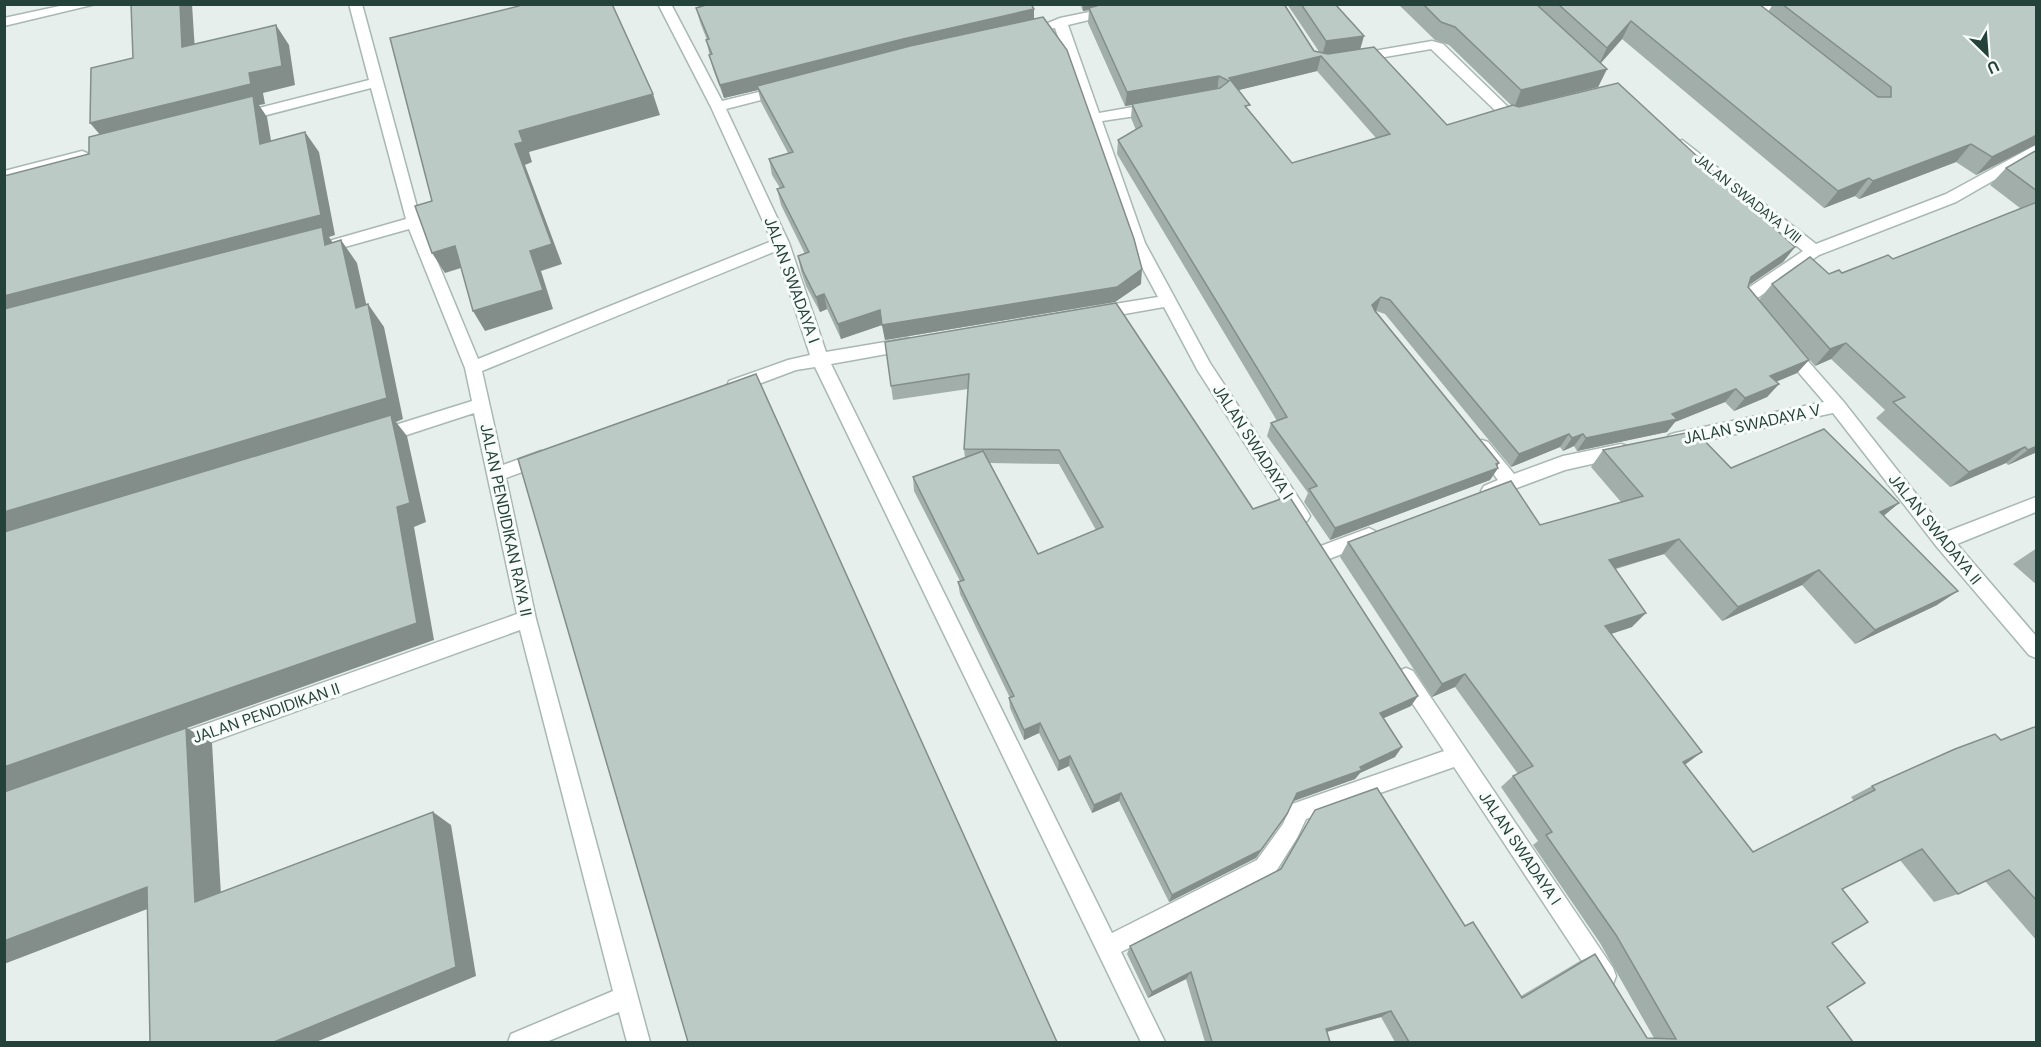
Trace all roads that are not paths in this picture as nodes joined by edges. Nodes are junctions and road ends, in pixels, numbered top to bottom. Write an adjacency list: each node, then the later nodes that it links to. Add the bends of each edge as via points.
1 (90, 4): 6 (street)
2 (355, 4): 11 (street, JALAN PENDIDIKAN RAYA II)
3 (664, 4): 14 (street, JALAN SWADAYA I)
4 (1149, 4): 7 (street)
5 (1779, 4): 9 (street, via 1756,13 1755,19)
6 (4, 22)
7 (1060, 22): 8 (street); 16 (street, JALAN SWADAYA I)
8 (1037, 27)
9 (1771, 33)
10 (1345, 60): 15 (street, via 1432,45 1505,112 1520,114)
11 (378, 82): 17 (street); 22 (street, JALAN PENDIDIKAN RAYA II)
12 (797, 86): 14 (street)
13 (1171, 105): 16 (street)
14 (718, 107): 23 (street, JALAN SWADAYA I)
15 (1541, 109)
16 (1095, 118): 26 (street, JALAN SWADAYA I, via 1137,243)
17 (224, 122)
18 (1668, 134): 24 (street, JALAN SWADAYA VIII)
19 (2037, 150): 24 (street, via 1951,198)
20 (97, 153): 21 (street)
21 (4, 176)
22 (414, 222): 25 (street); 32 (street, JALAN PENDIDIKAN RAYA II)
23 (781, 243): 31 (street, JALAN SWADAYA I); 32 (street)
24 (1814, 251): 28 (street, via 1747,297)
25 (309, 252)
26 (1167, 301): 27 (street); 45 (street, JALAN SWADAYA I, via 1204,367)
27 (1074, 317)
28 (1765, 322)
29 (1779, 339): 35 (street, JALAN SWADAYA V)
30 (924, 342): 31 (street)
31 (820, 359): 33 (street, via 794,364); 52 (street, JALAN SWADAYA I)
32 (474, 368): 34 (street, JALAN PENDIDIKAN RAYA II)
33 (717, 393)
34 (480, 405): 37 (street); 39 (street, JALAN PENDIDIKAN RAYA II)
35 (1838, 406): 40 (street, JALAN SWADAYA V, via 1563,463); 44 (street, JALAN SWADAYA II)
36 (1474, 437): 40 (street)
37 (366, 441)
38 (561, 450): 39 (street)
39 (495, 475): 47 (street, JALAN PENDIDIKAN RAYA II)
40 (1511, 483): 41 (street, JALAN SWADAYA V)
41 (1478, 495)
42 (2037, 504): 44 (street)
43 (1390, 528): 45 (street)
44 (1943, 541): 48 (street, JALAN SWADAYA II)
45 (1324, 553): 46 (street, JALAN SWADAYA I)
46 (1337, 572)
47 (527, 619): 50 (street, JALAN PENDIDIKAN II); 54 (street, JALAN PENDIDIKAN RAYA II)
48 (2037, 649)
49 (1394, 659): 51 (street, JALAN SWADAYA I)
50 (159, 750)
51 (1457, 756): 52 (street, via 1299,811 1265,868); 53 (street, JALAN SWADAYA I)
52 (1106, 948): 57 (street, JALAN SWADAYA I)
53 (1614, 992)
54 (627, 997): 55 (street); 56 (street, JALAN PENDIDIKAN RAYA II)
55 (519, 1042)
56 (638, 1042)
57 (1153, 1042)

